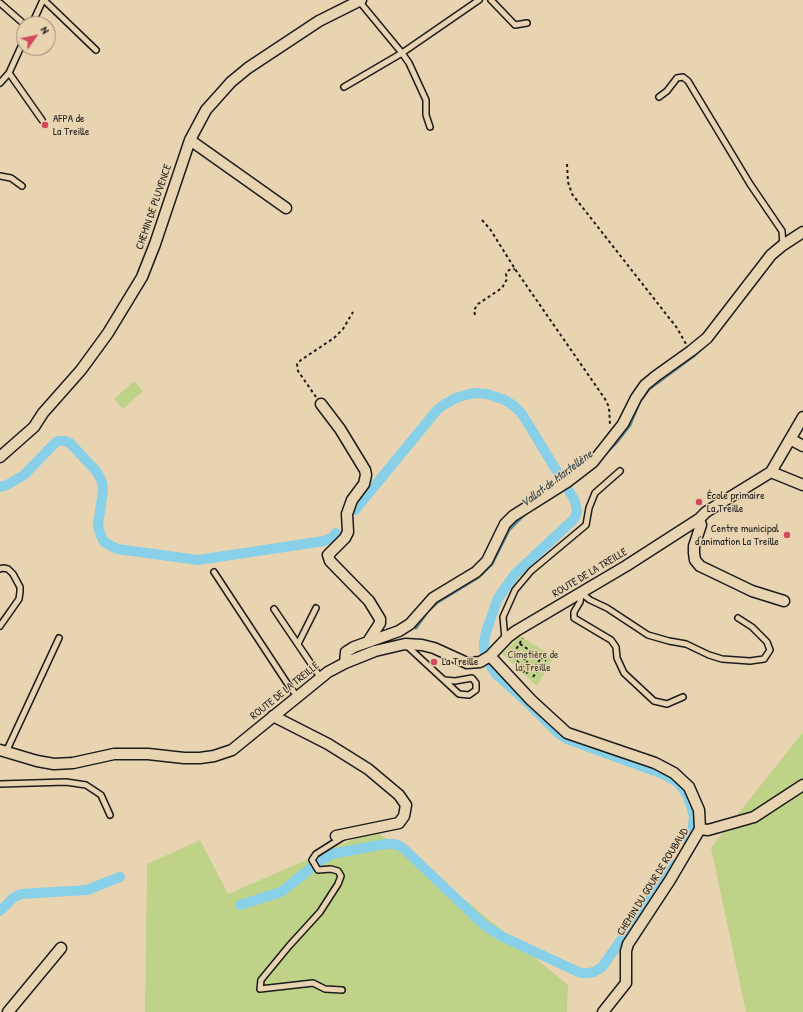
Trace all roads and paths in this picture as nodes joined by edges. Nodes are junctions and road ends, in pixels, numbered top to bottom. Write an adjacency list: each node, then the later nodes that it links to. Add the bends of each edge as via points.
1 (44, 0): 6 (lane); 9 (lane)
2 (479, 0): 10 (lane)
3 (491, 0): 8 (lane, via 515,25)
4 (360, 1): 10 (lane); 18 (street, CHEMIN DE PLUVENCE, via 319,21 248,68 231,82 206,110)
5 (0, 3): 7 (lane)
6 (36, 16)
7 (16, 17)
8 (526, 23)
9 (96, 50)
10 (402, 53): 14 (lane); 17 (lane, via 426,100 426,115)
11 (17, 56): 12 (lane)
12 (9, 73): 13 (lane); 16 (lane)
13 (0, 83)
14 (344, 87)
15 (659, 97): 25 (lane, via 677,78 683,77 688,82 782,231)
16 (42, 120)
17 (430, 127)
18 (190, 140): 22 (street); 35 (street, CHEMIN DE PLUVENCE, via 142,277 108,333 81,370 34,427)
19 (567, 164): 29 (path, via 572,194 677,328)
20 (0, 176): 21 (lane, via 11,178)
21 (22, 186)
22 (286, 208)
23 (482, 220): 26 (path)
24 (803, 232): 25 (street)
25 (783, 245): 29 (street, via 771,255 707,338)
26 (515, 269): 28 (path, via 509,270 506,274 507,279 502,288 478,304 474,310); 32 (path, via 605,399 609,407)
27 (353, 312): 30 (path, via 334,338 297,364 303,380)
28 (475, 315)
29 (692, 351): 50 (street, via 645,386 623,424 593,462 505,524 487,561 476,572 433,598 410,624 399,631)
30 (321, 404): 50 (street, via 365,470 364,484 352,500 347,514 348,532 329,552 328,557 369,601 380,619)
31 (803, 417): 33 (street)
32 (609, 430)
33 (790, 439): 34 (street); 37 (street)
34 (803, 446)
35 (0, 457)
36 (620, 471): 51 (lane, via 595,494 586,525 531,571 515,590 503,617)
37 (771, 472): 38 (street); 39 (street, ROUTE DE LA TREILLE, via 706,512)
38 (803, 485)
39 (699, 519): 42 (street, ROUTE DE LA TREILLE); 43 (street, via 702,525 694,546 694,554 700,566 752,590)
40 (0, 569): 47 (lane, via 8,569 13,574 20,592 19,599)
41 (214, 572): 67 (lane)
42 (581, 592): 46 (lane, via 648,635 686,644 722,659 750,662 764,658 770,650 767,642); 51 (street, ROUTE DE LA TREILLE); 68 (lane, via 574,618 611,640 616,647 617,658 624,673 654,700 667,704)
43 (784, 601)
44 (316, 608): 52 (lane)
45 (274, 609): 52 (lane)
46 (738, 618)
47 (0, 626)
48 (59, 638): 70 (lane)
49 (523, 638): 54 (path)
50 (369, 640): 59 (street, via 346,652)
51 (505, 640): 56 (street, ROUTE DE LA TREILLE)
52 (298, 644): 64 (lane)
53 (405, 644): 56 (street, ROUTE DE LA TREILLE, via 429,646 473,664); 59 (street, ROUTE DE LA TREILLE); 66 (lane)
54 (520, 644): 57 (path); 61 (path, via 512,656)
55 (518, 655): 61 (path, via 528,661)
56 (488, 657): 74 (street, CHEMIN DU GOUR DE ROUBAUD, via 568,733 674,772 689,787 699,810)
57 (541, 658): 58 (path); 62 (path)
58 (546, 661)
59 (345, 662): 64 (street, ROUTE DE LA TREILLE)
60 (541, 666): 63 (path)
61 (523, 667): 62 (path, via 521,669 526,674 533,665)
62 (535, 667): 63 (path)
63 (538, 669): 65 (path)
64 (320, 677): 67 (street, ROUTE DE LA TREILLE)
65 (533, 677)
66 (445, 680): 66 (lane, via 472,678 476,683 476,690 470,696 462,695)
67 (297, 696): 69 (street, ROUTE DE LA TREILLE)
68 (683, 697)
69 (273, 716): 70 (street, ROUTE DE LA TREILLE, via 232,750 200,758 114,754 74,763 54,764); 75 (street, via 328,744 368,769 399,795 406,805 404,816 399,823)
70 (3, 751)
71 (0, 784): 73 (lane, via 66,782 86,785 101,795)
72 (803, 785): 74 (street, via 754,817 708,830)
73 (110, 815)
74 (700, 829): 79 (street, CHEMIN DU GOUR DE ROUBAUD, via 628,944 626,983)
75 (341, 835): 77 (lane, via 341,839 316,854 312,860 318,870 338,871 341,876 338,884 320,912 261,980 260,989 313,982 325,989)
76 (61, 948): 78 (street)
77 (342, 990)
78 (8, 1012)
79 (603, 1012)

